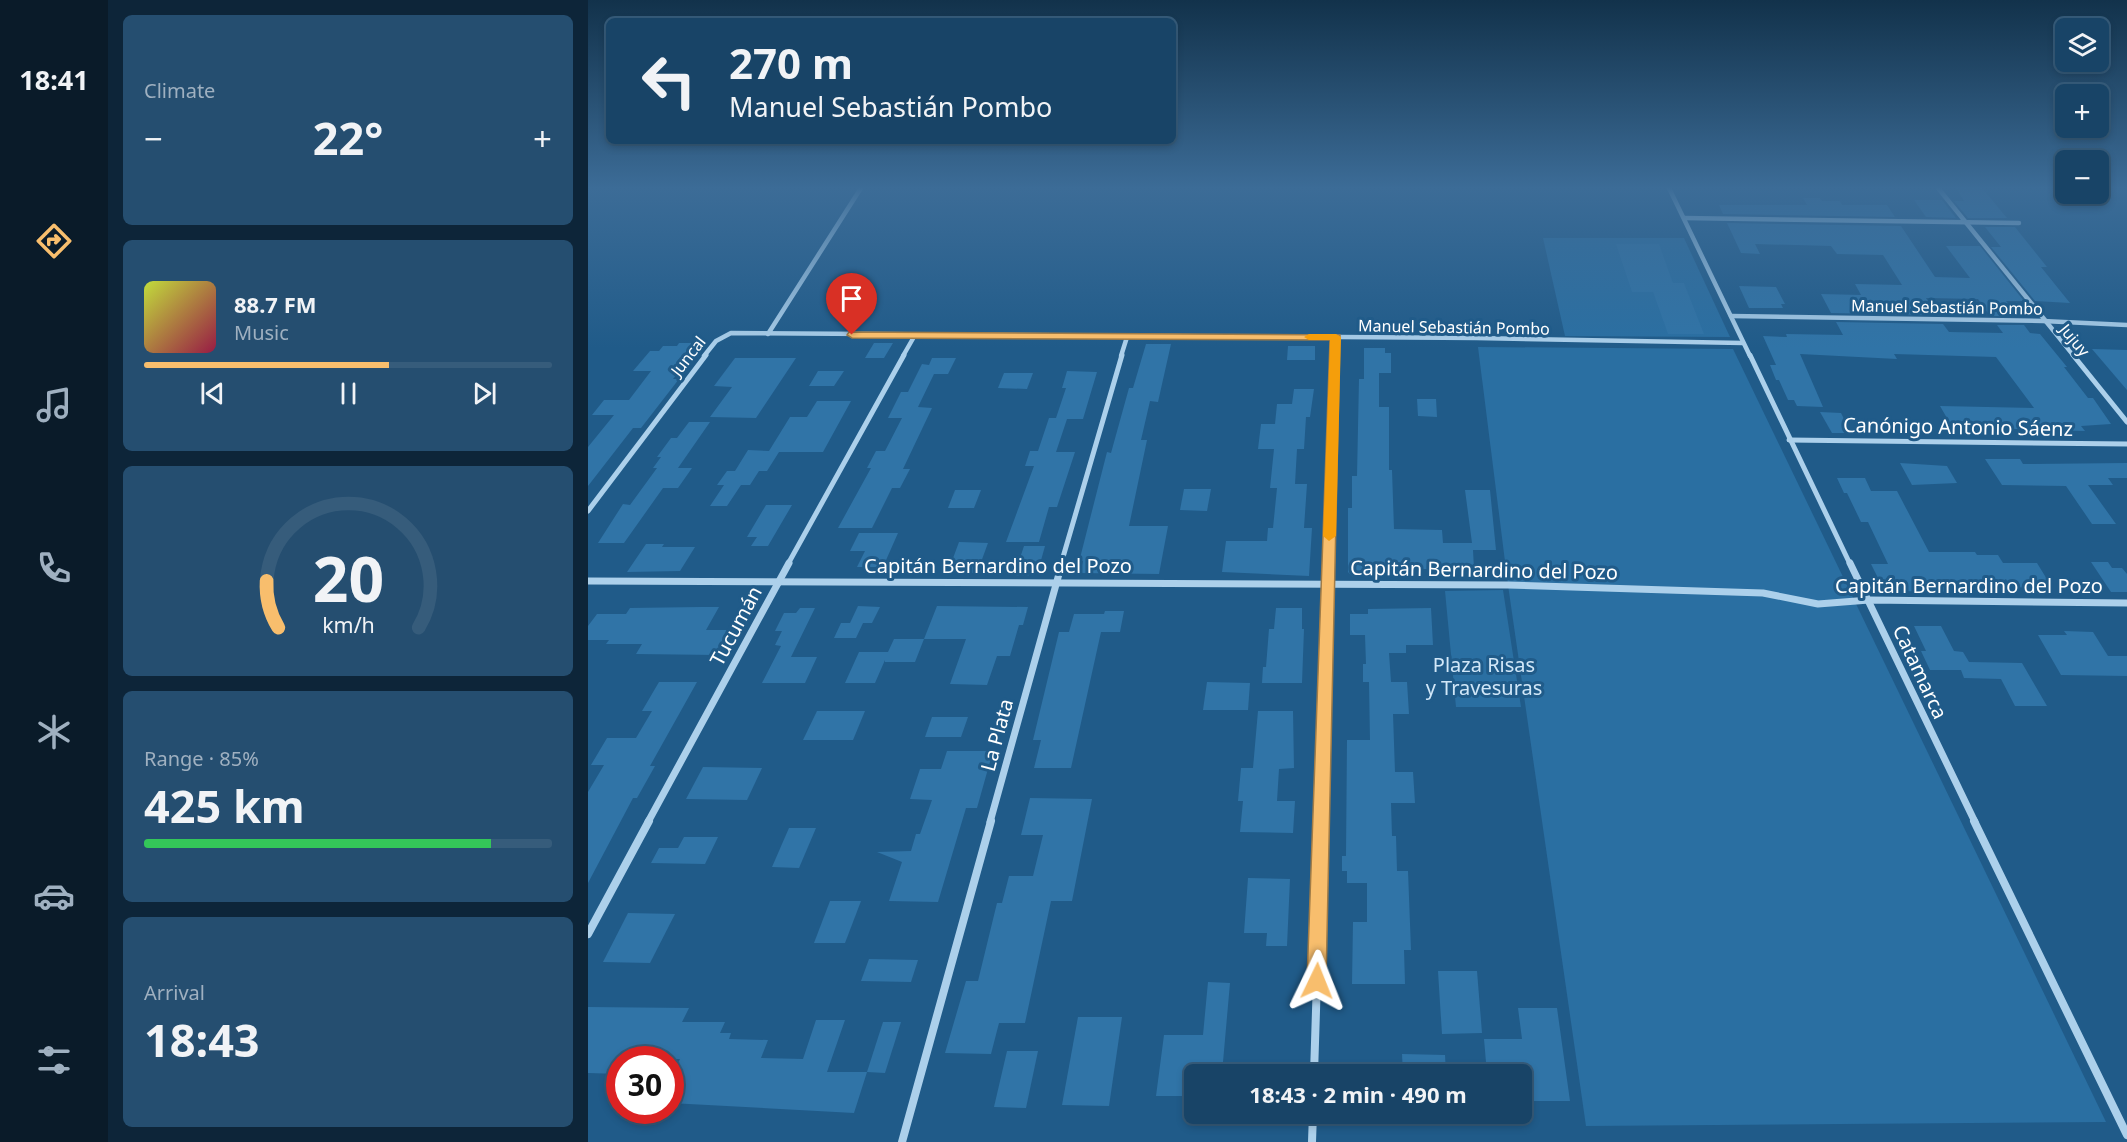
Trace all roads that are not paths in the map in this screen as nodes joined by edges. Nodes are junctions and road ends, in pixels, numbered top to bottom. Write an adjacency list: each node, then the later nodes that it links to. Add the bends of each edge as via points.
1 (827, 241): 7 (street)
2 (1695, 241): 4 (street, Catamarca)
3 (1980, 241): 5 (street, Jujuy)
4 (1731, 316): 5 (street, Manuel Sebastián Pombo); 11 (street, Catamarca)
5 (2043, 321): 6 (street, Manuel Sebastián Pombo); 12 (street, Jujuy)
6 (2127, 325)
7 (768, 334): 8 (street, Manuel Sebastián Pombo); 15 (street, Juncal, via 731,333 716,341)
8 (915, 335): 9 (street, Manuel Sebastián Pombo); 17 (street, Tucumán)
9 (1127, 337): 10 (street, Manuel Sebastián Pombo); 18 (street, La Plata)
10 (1336, 337): 11 (street, Manuel Sebastián Pombo); 19 (street)
11 (1743, 344): 13 (street, Catamarca)
12 (2127, 422)
13 (1789, 440): 14 (street, Canónigo Antonio Sáenz); 20 (street, Catamarca)
14 (2127, 444)
15 (588, 511)
16 (588, 581): 17 (street, Capitán Bernardino del Pozo)
17 (778, 582): 18 (street, Capitán Bernardino del Pozo); 22 (street, Tucumán)
18 (1056, 583): 19 (street, Capitán Bernardino del Pozo); 26 (street, La Plata)
19 (1328, 584): 20 (street, Capitán Bernardino del Pozo, via 1763,593 1818,604); 23 (street)
20 (1869, 600): 21 (street, Capitán Bernardino del Pozo); 25 (street, Catamarca)
21 (2127, 603)
22 (588, 934)
23 (1314, 1064)
24 (1313, 1124): 27 (street)
25 (2127, 1135)
26 (902, 1142)
27 (1312, 1142)

